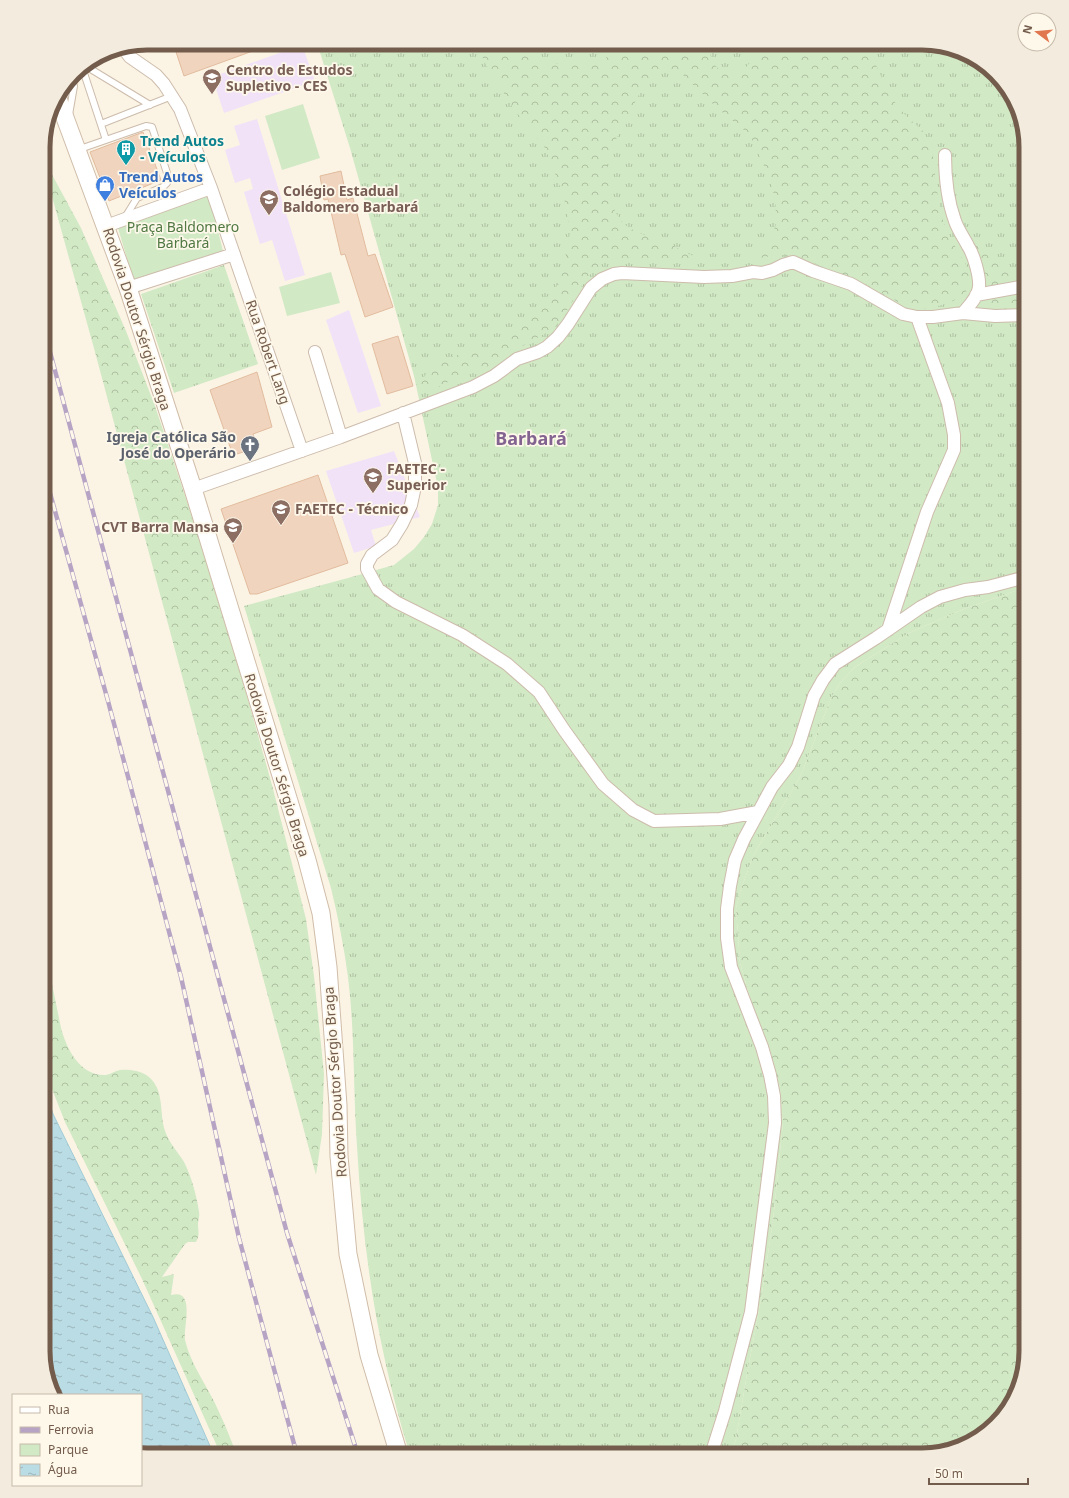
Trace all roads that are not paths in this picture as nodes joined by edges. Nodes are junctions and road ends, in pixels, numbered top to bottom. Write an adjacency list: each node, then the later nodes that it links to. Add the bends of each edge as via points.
1 (127, 52): 5 (street, Rua Robert Lang, via 156,75)
2 (89, 69): 7 (lane)
3 (85, 72): 9 (lane)
4 (73, 84): 8 (lane)
5 (172, 96): 7 (lane); 13 (street, Rua Robert Lang, via 190,131)
6 (60, 104): 8 (main road, Rodovia Doutor Sérgio Braga)
7 (150, 105): 9 (lane)
8 (68, 124): 11 (main road, Rodovia Doutor Sérgio Braga)
9 (101, 124): 10 (lane)
10 (106, 140): 11 (lane); 14 (lane, via 151,126 168,173 165,186 136,199)
11 (78, 150): 15 (main road, Rodovia Doutor Sérgio Braga)
12 (945, 155): 19 (street, via 950,206 976,266 979,287)
13 (211, 188): 14 (street); 16 (street, Rua Robert Lang)
14 (123, 220): 15 (street)
15 (106, 226): 18 (main road, Rodovia Doutor Sérgio Braga)
16 (234, 254): 18 (street); 26 (street, Rua Robert Lang)
17 (1019, 287): 19 (street)
18 (128, 288): 27 (main road, Rodovia Doutor Sérgio Braga)
19 (976, 295): 20 (street)
20 (963, 313): 21 (street); 22 (street)
21 (1019, 315)
22 (917, 317): 24 (street, via 903,314 851,284 793,262 762,273 732,276 614,274 602,278 591,288 568,324 547,347 517,359 494,376 472,387); 29 (street, via 948,403 954,434 954,450 927,512)
23 (315, 352): 25 (street)
24 (409, 411): 25 (street); 30 (street, via 415,486 411,505 402,524 392,540 372,555 367,564 367,569 378,589 396,602 462,635 507,664 540,692 603,784 633,810 654,821 720,819)
25 (341, 438): 26 (street)
26 (302, 451): 27 (street)
27 (193, 489): 31 (main road, Rodovia Doutor Sérgio Braga, via 305,853 321,913 329,983 348,1254 369,1355)
28 (1019, 579): 29 (street, via 940,597)
29 (888, 630): 30 (street, via 835,664 823,680 814,696 798,747)
30 (758, 812): 32 (street, via 734,860 727,909 727,938 731,967 770,1075 775,1123 751,1312)
31 (397, 1448)
32 (713, 1448)

